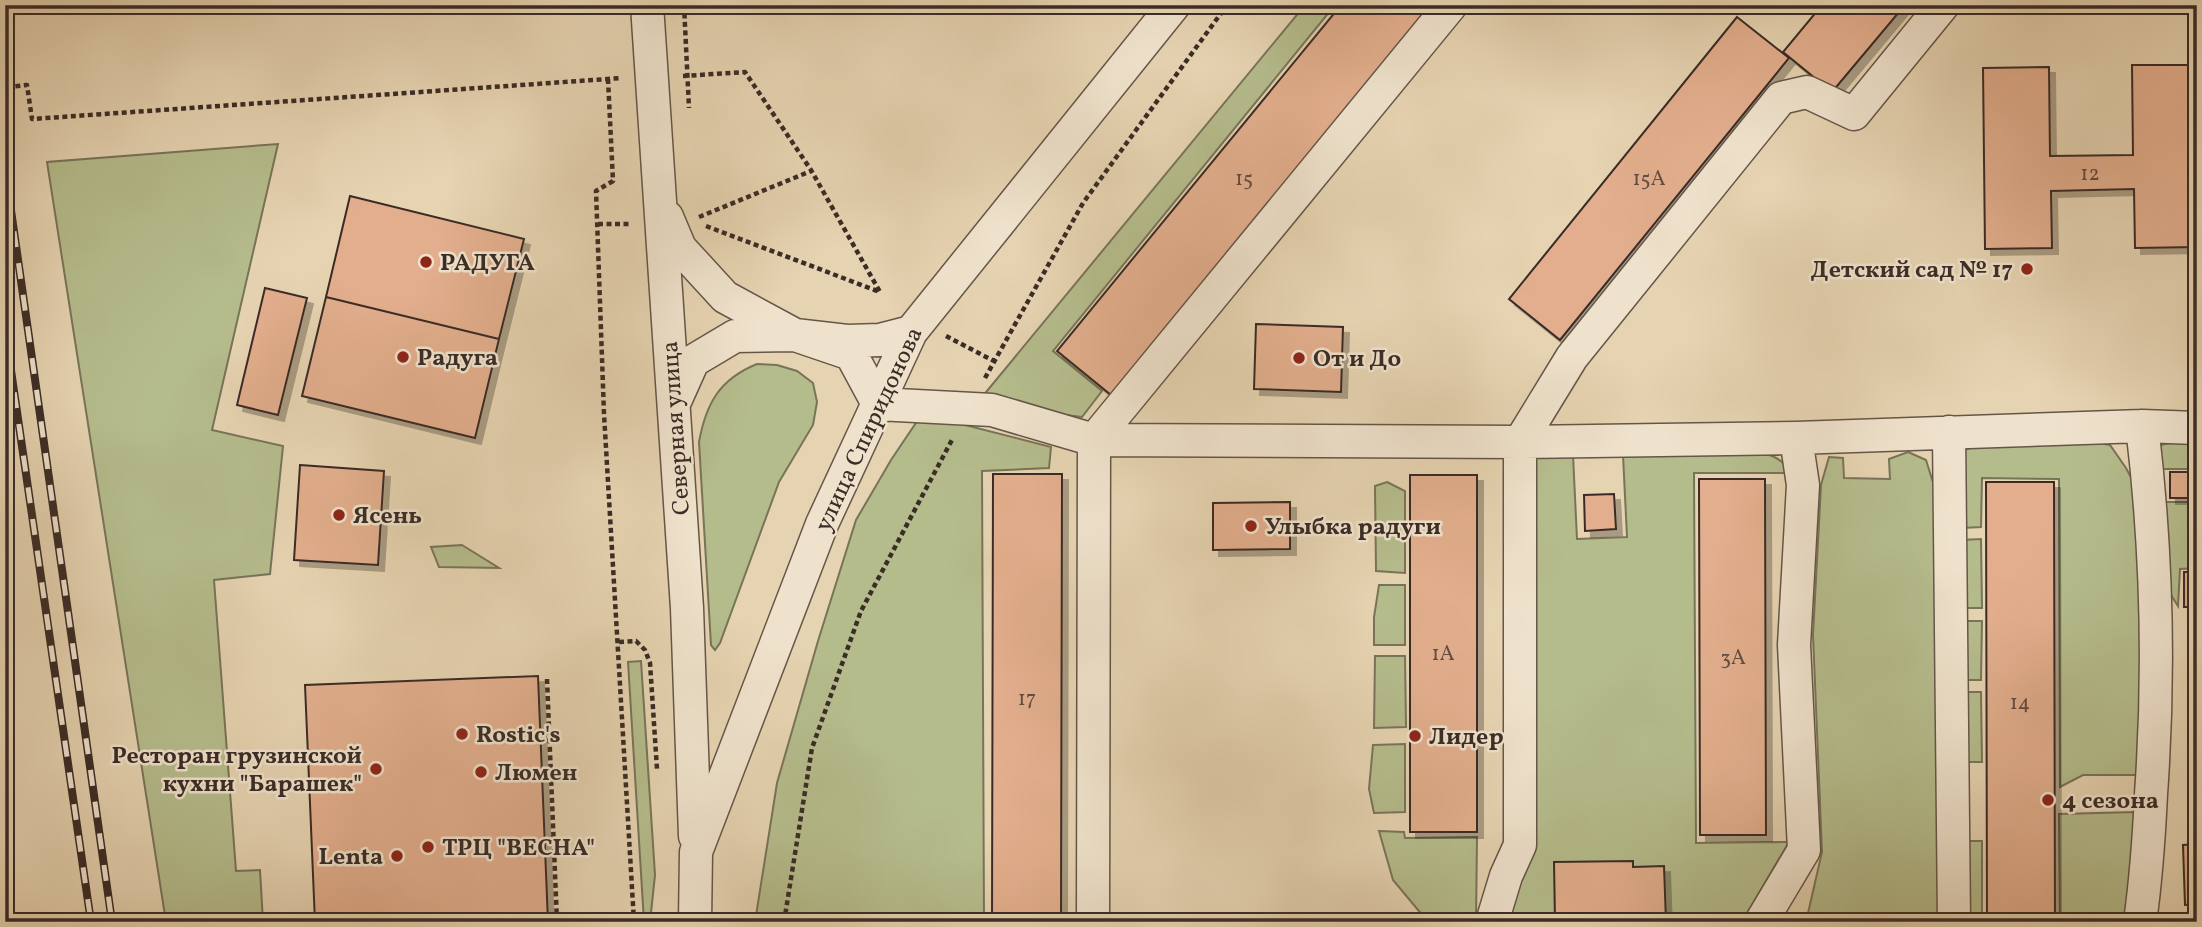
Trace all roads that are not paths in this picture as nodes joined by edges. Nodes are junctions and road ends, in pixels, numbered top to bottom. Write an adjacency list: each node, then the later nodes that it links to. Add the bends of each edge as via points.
1 (647, 5): 5 (street, Северная улица)
2 (1174, 5): 6 (street, улица Спиридонова)
3 (1451, 5): 14 (street)
4 (1944, 5): 15 (street, via 1854,114 1808,92 1781,98 1572,357)
5 (660, 200): 7 (street, via 680,248 726,297); 9 (street, Северная улица)
6 (911, 332): 7 (street, via 880,340 848,341); 8 (street, улица Спиридонова)
7 (795, 335): 8 (street, via 851,354); 9 (street, via 735,336 693,361)
8 (878, 404): 14 (street, via 992,410); 16 (street, улица Спиридонова, via 822,524)
9 (674, 405): 16 (street, Северная улица)
10 (2142, 426): 11 (street); 12 (street); 22 (street, via 2151,497 2158,655)
11 (2197, 428)
12 (1949, 432): 13 (street); 21 (street)
13 (1796, 438): 15 (street); 20 (street, via 1803,485 1794,645 1804,850)
14 (1094, 440): 15 (street); 18 (street)
15 (1520, 442): 19 (street, via 1520,845)
16 (696, 852): 17 (street, улица Спиридонова)
17 (695, 922)
18 (1093, 922)
19 (1492, 922)
20 (1761, 922)
21 (1954, 922)
22 (2140, 922)

